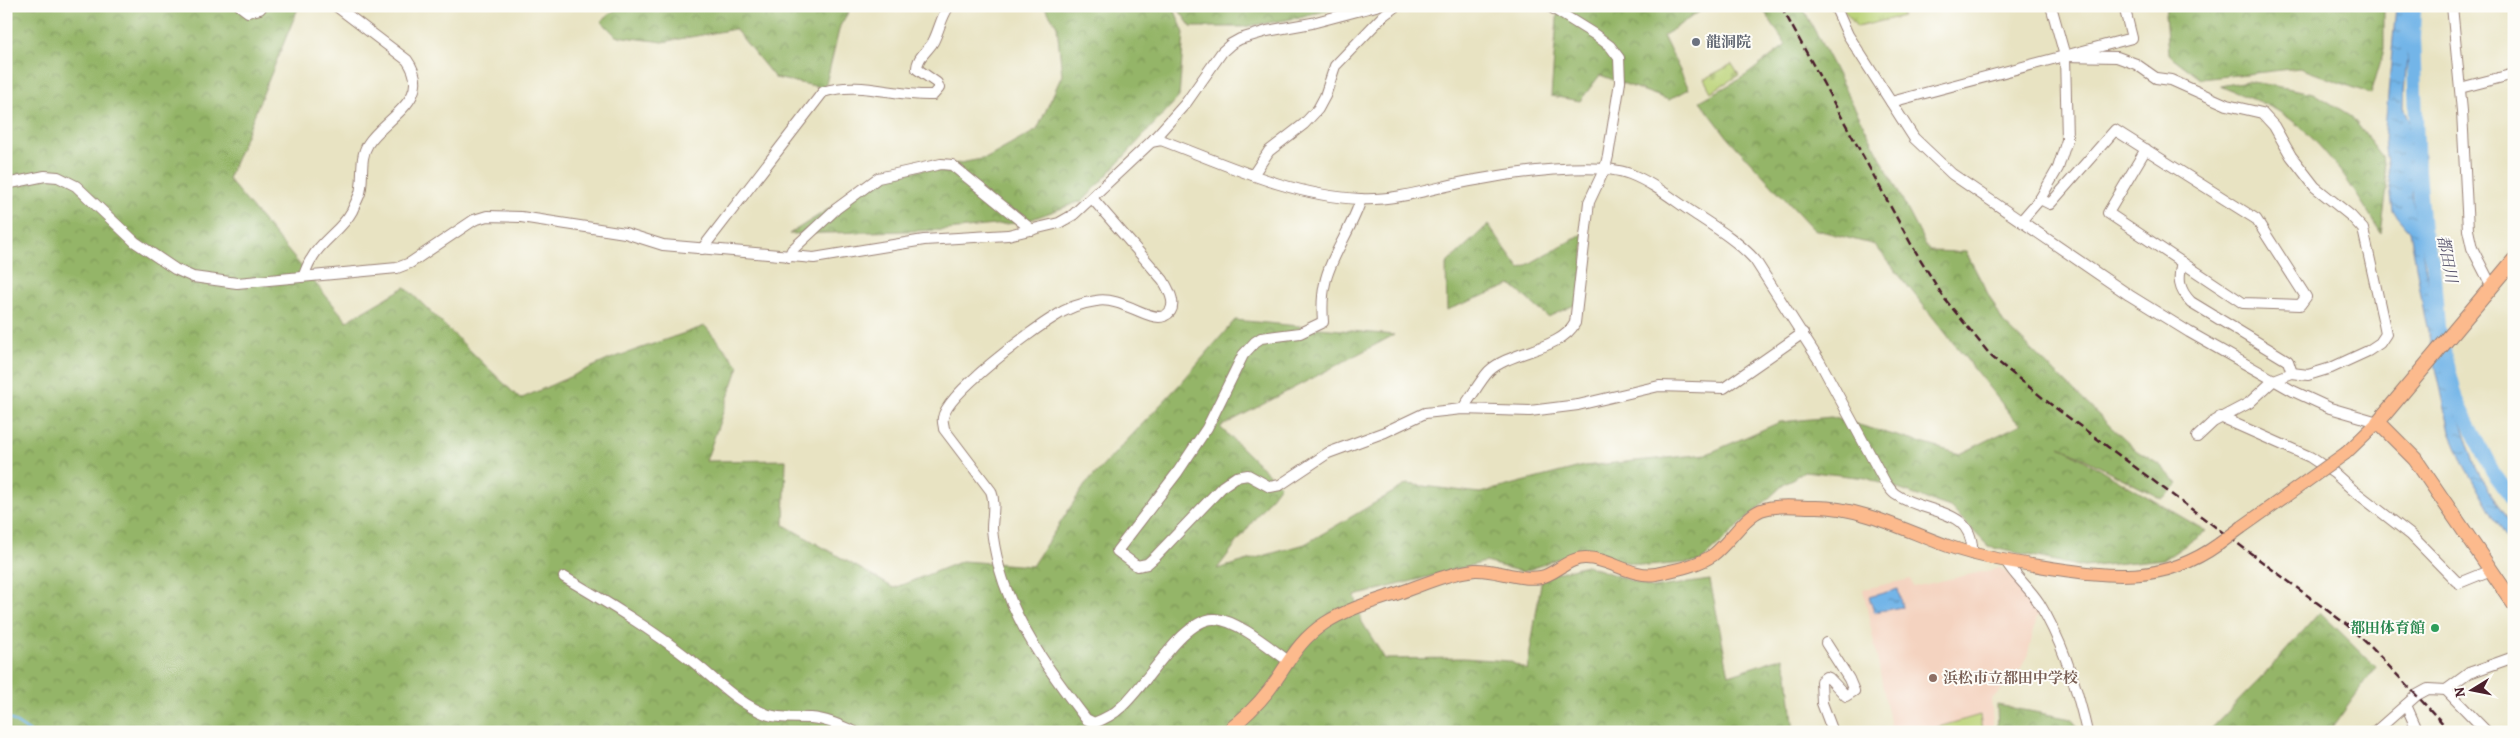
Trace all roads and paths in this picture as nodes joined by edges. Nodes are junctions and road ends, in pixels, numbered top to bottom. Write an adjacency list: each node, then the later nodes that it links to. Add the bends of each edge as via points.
1 (240, 6): 2 (street, via 248,12)
2 (262, 6)
3 (336, 6): 30 (street, via 407,60 415,85 414,93 401,111 366,146 360,193 351,213 312,257)
4 (949, 6): 26 (street, via 932,44 917,62 917,69 939,88 927,95 854,87 823,92)
5 (1376, 6): 16 (street, via 1267,31 1230,44 1186,103)
6 (1396, 6): 19 (street, via 1335,66 1318,109 1269,151)
7 (1548, 6): 18 (street, via 1594,34 1619,58 1620,82)
8 (1835, 6): 15 (street, via 1848,35)
9 (2051, 6): 12 (street)
10 (2124, 6): 12 (street, via 2132,38)
11 (2452, 6): 14 (street)
12 (2064, 56): 15 (street); 23 (street, via 2067,140 2058,168); 33 (street, via 2117,57 2136,64 2156,78 2171,80 2227,105 2262,113 2316,187 2363,229 2386,334 2380,343 2331,368 2308,375)
13 (2514, 74): 14 (street)
14 (2460, 88): 31 (street, via 2468,230 2472,248)
15 (1891, 102): 24 (street, via 1914,138 1938,163)
16 (1151, 142): 19 (street, via 1161,140); 21 (street)
17 (2146, 149): 23 (street, via 2115,130 2050,204); 29 (street, via 2108,213); 29 (street, via 2256,219 2306,297 2300,305 2243,303)
18 (1605, 168): 22 (street, via 1477,179 1400,196); 32 (street, via 1629,174 1659,188 1743,247); 35 (street, via 1589,202 1575,323 1558,339 1489,371)
19 (1253, 175): 22 (street, via 1304,190)
20 (6, 184): 30 (street, via 45,176 58,177 76,186 135,242 193,277 237,283)
21 (1092, 198): 25 (street, via 1059,223); 46 (street, via 1163,280 1170,293 1172,306 1169,313 1153,318 1122,303 1104,299 1069,308 974,378 942,417 944,429 991,491 994,500 992,529 999,566 1017,617 1048,670 1086,719 1094,723 1121,708 1183,634 1202,621 1214,618 1238,627)
22 (1361, 199): 35 (street, via 1325,281 1323,322 1300,333 1261,338 1243,355 1207,428 1117,551 1137,566 1147,564 1223,486 1236,478 1248,475 1270,487 1280,485 1328,453 1349,444 1425,413)
23 (2040, 199): 24 (street)
24 (2021, 221): 34 (street, via 2129,295)
25 (1032, 230): 27 (street, via 989,237 924,240 814,258); 27 (street, via 952,165 941,164 878,178 836,209 792,250)
26 (702, 249): 27 (street); 30 (street, via 663,245 625,233 522,217 488,216 474,220 410,263 397,268)
27 (789, 257)
28 (2514, 260): 31 (highway)
29 (2182, 262): 33 (street, via 2178,282 2191,302 2288,361)
30 (304, 275)
31 (2491, 285): 37 (highway)
32 (1803, 333): 35 (street, via 1724,388 1660,386 1578,405 1530,411); 39 (street, via 1885,482 1895,494 1919,506 1953,516 1963,524 1970,534)
33 (2292, 373): 34 (street)
34 (2274, 380): 36 (street, via 2249,403); 37 (street, via 2330,408)
35 (1462, 409)
36 (2220, 417): 38 (street); 41 (street, via 2310,457 2334,473 2411,535 2456,582)
37 (2378, 422): 40 (main road, bridge, via 2346,452 2304,483 2200,557 2183,565 2150,574 2104,576); 41 (highway, via 2416,459)
38 (2196, 437)
39 (1972, 554): 40 (main road); 46 (main road, via 1862,514 1821,507 1768,508 1758,511 1714,554 1700,562 1652,575 1586,557 1542,577 1475,570 1448,576 1344,612 1305,639)
40 (2006, 561): 52 (street, via 2048,621 2076,684)
41 (2491, 570): 43 (highway)
42 (564, 577): 49 (street, via 623,611 692,661 719,685 760,712 836,723)
43 (2514, 604)
44 (1826, 643): 51 (street, via 1854,691 1846,696 1828,678 1821,681 1822,703)
45 (2514, 657): 47 (street, via 2469,673)
46 (1288, 660): 50 (main road, via 1248,716)
47 (2446, 690): 48 (street, via 2428,690); 55 (street)
48 (2406, 705): 53 (street); 54 (street)
49 (855, 732)
50 (1226, 732)
51 (1833, 732)
52 (2087, 732)
53 (2375, 732)
54 (2418, 732)
55 (2487, 732)

